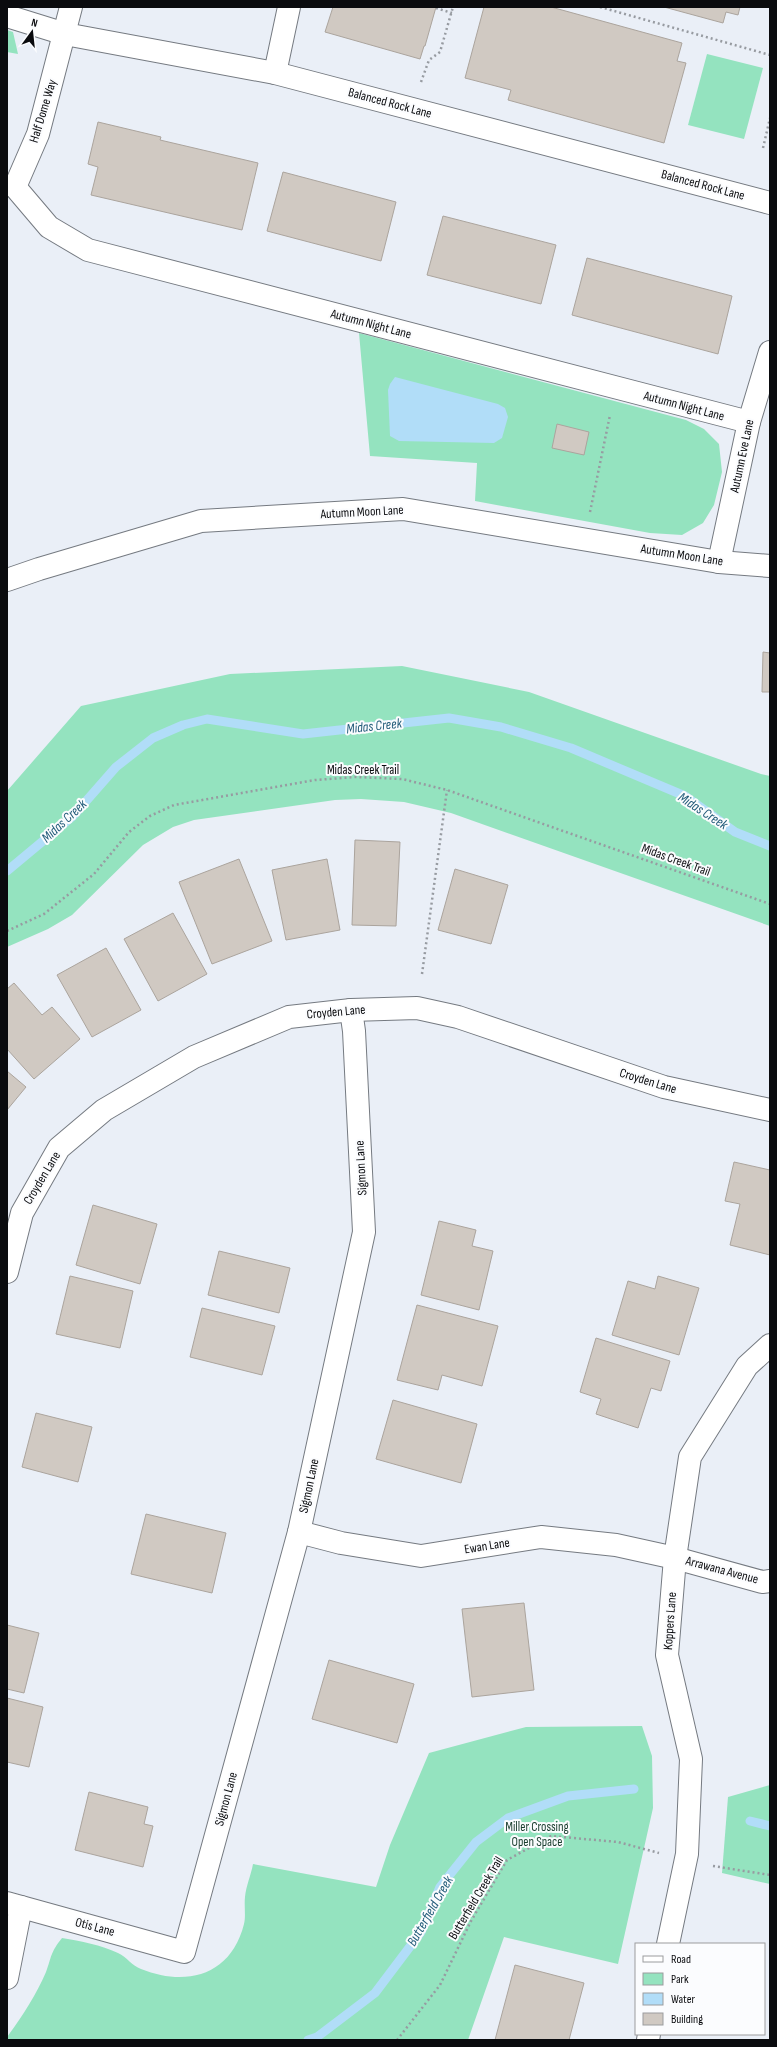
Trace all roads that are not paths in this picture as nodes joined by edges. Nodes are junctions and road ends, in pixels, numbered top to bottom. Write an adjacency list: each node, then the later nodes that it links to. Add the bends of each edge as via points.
1 (71, 7): 4 (street, Half Dome Way)
2 (289, 7): 5 (street)
3 (7, 16): 4 (street, Balanced Rock Lane)
4 (64, 34): 5 (street, Balanced Rock Lane); 6 (street, Half Dome Way, via 38,134)
5 (275, 73): 7 (street, Balanced Rock Lane)
6 (11, 189): 9 (street, Autumn Night Lane, via 49,227 88,250)
7 (770, 202)
8 (770, 352): 9 (street, Autumn Eve Lane)
9 (749, 422): 10 (street, Autumn Eve Lane)
10 (719, 562): 11 (street, Autumn Moon Lane); 12 (street, Autumn Moon Lane, via 403,509 201,521)
11 (770, 566)
12 (7, 580)
13 (351, 1010): 14 (street, Croyden Lane, via 417,1008 458,1017 664,1087); 15 (street, Croyden Lane, via 289,1017 194,1056 104,1110 59,1148 22,1213); 17 (street, Sigmon Lane, via 364,1232)
14 (770, 1110)
15 (7, 1272)
16 (770, 1345): 18 (street, Koppers Lane, via 747,1366 690,1457)
17 (299, 1532): 18 (street, Ewan Lane, via 340,1543 421,1556 541,1537 616,1545); 22 (street, Sigmon Lane)
18 (675, 1558): 19 (street, Arrawana Avenue, via 762,1582); 21 (street, Koppers Lane, via 667,1655 691,1759 687,1854)
19 (770, 1581)
20 (14, 1905): 22 (street, Otis Lane); 23 (street)
21 (668, 1943)
22 (184, 1952)
23 (7, 1978)

